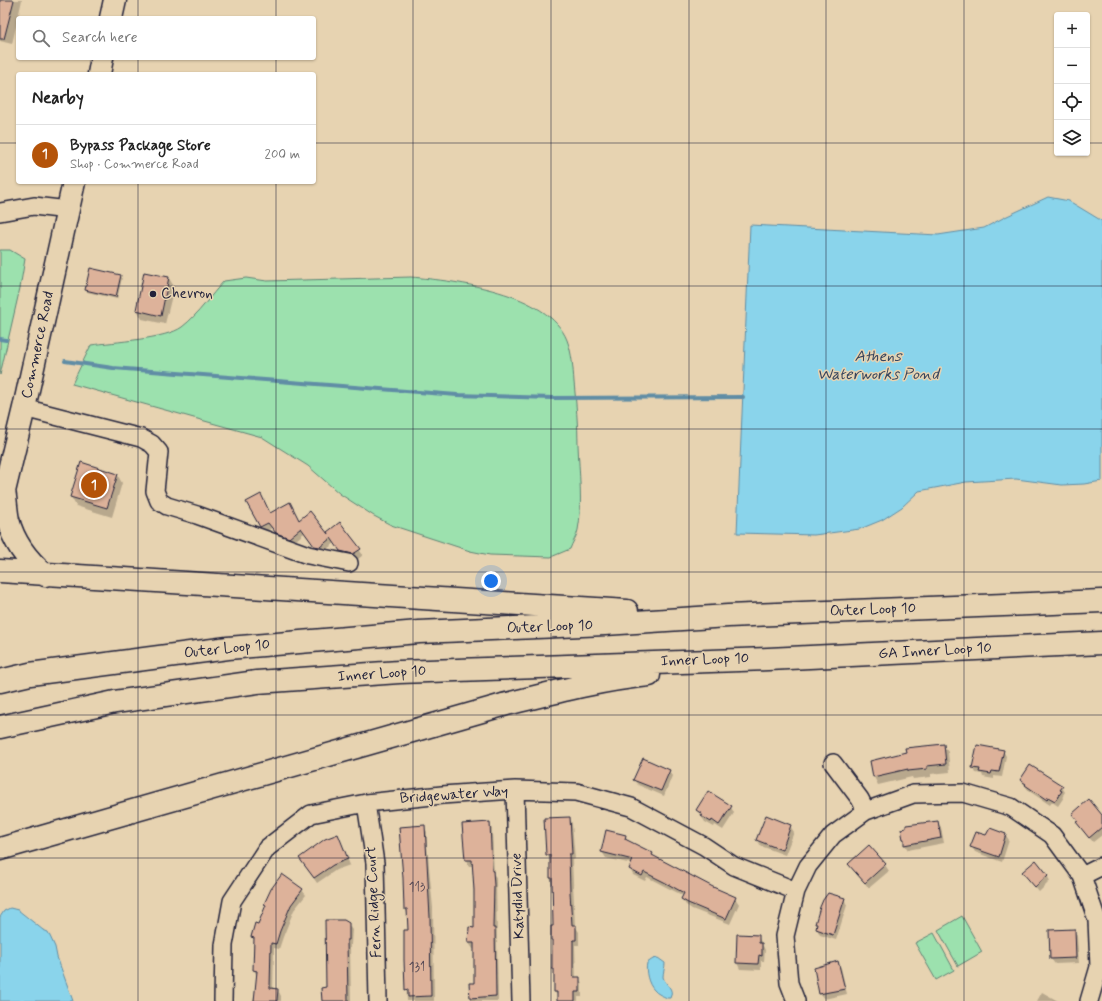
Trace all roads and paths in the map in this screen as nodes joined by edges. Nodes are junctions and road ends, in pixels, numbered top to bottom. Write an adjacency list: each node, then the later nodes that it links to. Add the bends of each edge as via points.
1 (115, 0): 2 (highway)
2 (111, 16)
3 (102, 60): 4 (highway)
4 (98, 72)
5 (74, 184): 6 (highway, Commerce Road)
6 (68, 210): 7 (street, via 34,206); 8 (highway, Commerce Road)
7 (0, 212)
8 (24, 408): 9 (highway, Commerce Road); 10 (street, via 141,438 152,444 160,452 156,496 158,501 167,506 197,514 308,555)
9 (2, 500): 12 (highway, via 16,539 30,562)
10 (349, 562)
11 (0, 571): 12 (highway)
12 (45, 575): 14 (highway)
13 (1102, 601): 14 (highway, Outer Loop 10)
14 (728, 616): 17 (highway, Outer Loop 10, via 411,632 228,648 30,674)
15 (1102, 643): 16 (highway, GA Inner Loop 10)
16 (768, 659): 18 (highway, Inner Loop 10, via 399,672 257,682 116,702); 23 (highway, via 615,679 503,704)
17 (0, 681)
18 (8, 725)
19 (833, 763): 22 (street)
20 (515, 790): 21 (street, Bridgewater Way); 26 (street, Bridgewater Way, via 576,792 631,807 704,846 734,866); 29 (street, Katydid Drive)
21 (366, 803): 27 (street, Bridgewater Way, via 311,814 267,848 232,901 224,945); 28 (street, Fern Ridge Court, via 375,863)
22 (866, 811): 25 (street, via 913,794 963,793 1011,807 1052,836); 26 (street, via 834,835 808,866)
23 (0, 848)
24 (1102, 866): 25 (street)
25 (1082, 876): 31 (street, via 1097,920 1099,967)
26 (796, 891): 30 (street, via 786,936 789,983)
27 (224, 1001)
28 (378, 1001)
29 (521, 1001)
30 (796, 1001)
31 (1089, 1001)

